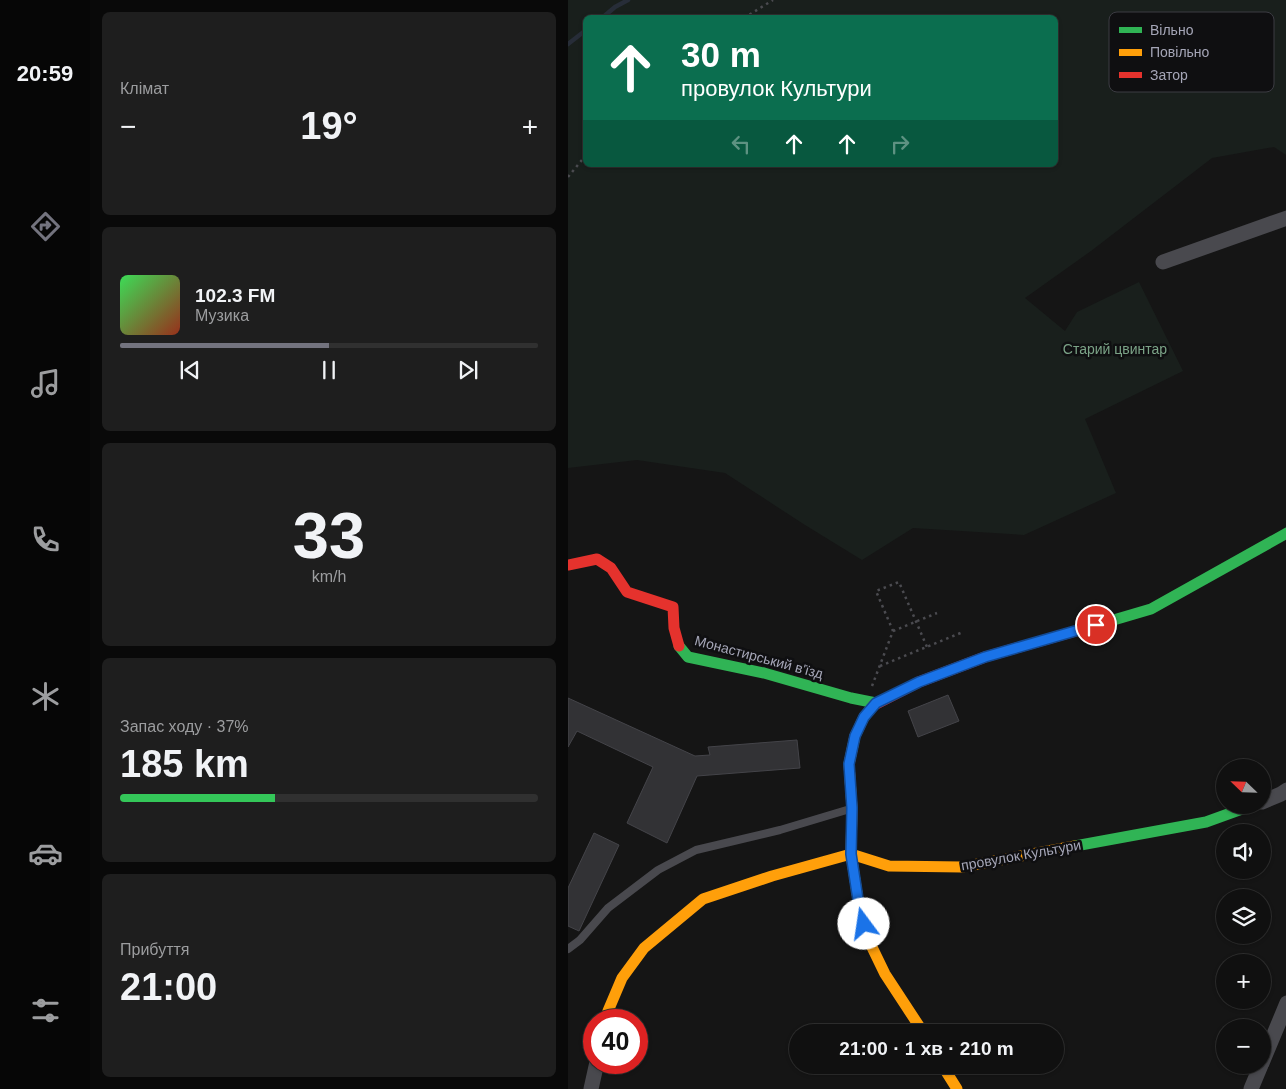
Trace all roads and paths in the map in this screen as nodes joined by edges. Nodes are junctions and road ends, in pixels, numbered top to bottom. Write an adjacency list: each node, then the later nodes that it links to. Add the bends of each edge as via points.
1 (773, 0): 2 (path)
2 (749, 15)
3 (583, 159): 4 (path)
4 (568, 178)
5 (1286, 218): 6 (street)
6 (1162, 262)
7 (1286, 533): 15 (street, via 1151,609 985,657)
8 (568, 565): 15 (street, Монастирський в'їзд, via 597,559 611,568 627,592 673,607 678,645 688,657 764,672)
9 (937, 613): 10 (path)
10 (916, 621): 11 (path); 11 (path, via 899,582 876,591); 13 (path)
11 (893, 631): 14 (path)
12 (963, 632): 13 (path)
13 (927, 647): 14 (path)
14 (880, 666): 15 (path)
15 (871, 702): 18 (street, via 855,736 849,764)
16 (1286, 790): 17 (street)
17 (1271, 798)
18 (852, 808): 20 (street); 21 (lane, via 780,830 696,850 658,870 608,908)
19 (1228, 814): 20 (street, провулок Культури, via 1206,822 962,867 889,866)
20 (851, 854): 23 (street, via 703,899 644,948 622,978); 24 (street, via 859,906 869,941 885,974)
21 (568, 949)
22 (1286, 1003): 25 (street)
23 (608, 1009)
24 (918, 1024)
25 (1271, 1040)
26 (594, 1074): 29 (street)
27 (947, 1074): 30 (street)
28 (1257, 1074): 31 (street)
29 (591, 1089)
30 (956, 1089)
31 (1251, 1089)

